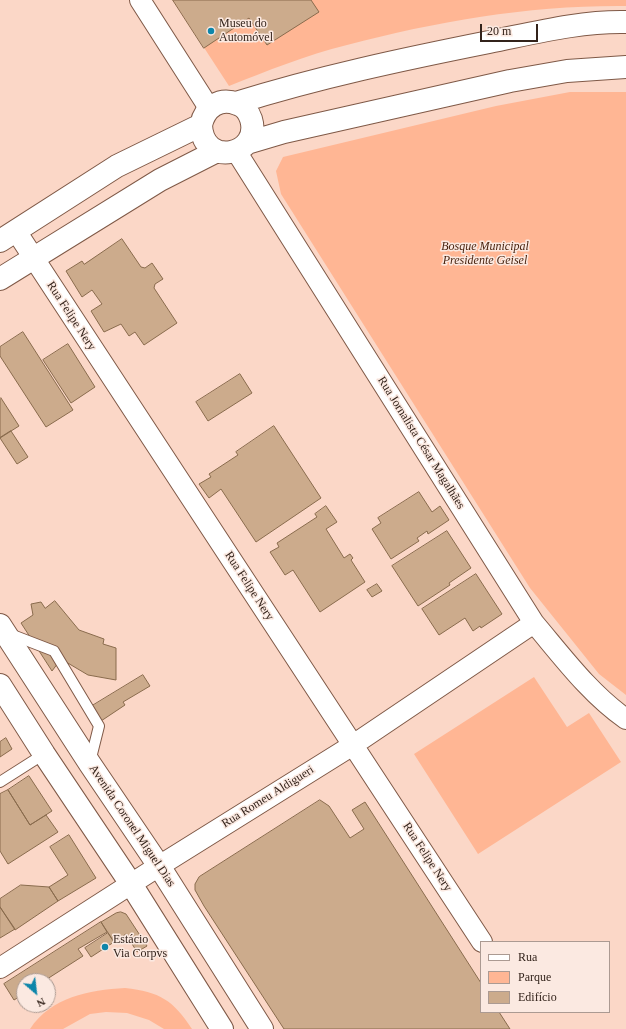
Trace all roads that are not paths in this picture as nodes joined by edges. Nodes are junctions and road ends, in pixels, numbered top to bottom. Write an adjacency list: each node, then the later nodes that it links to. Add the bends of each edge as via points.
1 (140, 0): 5 (street)
2 (626, 22): 4 (main road, via 575,25 434,53 292,86)
3 (626, 68): 6 (main road, via 567,71 510,81 284,132)
4 (236, 103): 5 (main road, via 222,102); 6 (main road, via 246,110 251,118 252,130)
5 (205, 116): 6 (main road, via 204,140 210,147); 7 (main road, via 117,166)
6 (234, 148): 8 (main road, via 160,180); 10 (street, Rua Jornalista César Magalhães)
7 (8, 236): 8 (street, Rua Felipe Nery)
8 (33, 258): 9 (main road); 16 (street, Rua Felipe Nery)
9 (0, 279)
10 (534, 622): 15 (street, Rua Jornalista César Magalhães, via 577,673 613,710); 16 (street, Rua Romeu Aldigueri)
11 (2, 628): 12 (main road, Avenida Coronel Miguel Dias); 18 (lane, via 54,651 99,726)
12 (26, 664): 13 (main road); 18 (main road, Avenida Coronel Miguel Dias)
13 (0, 680)
14 (0, 684): 17 (main road)
15 (626, 719)
16 (353, 744): 20 (street, Rua Romeu Aldigueri); 22 (street, Rua Felipe Nery)
17 (44, 754): 19 (lane); 21 (main road)
18 (90, 764): 20 (main road, Avenida Coronel Miguel Dias)
19 (0, 782)
20 (159, 866): 21 (street, Rua Romeu Aldigueri); 25 (main road, Avenida Coronel Miguel Dias)
21 (131, 884): 23 (street, Rua Romeu Aldigueri); 24 (main road)
22 (481, 941)
23 (0, 968)
24 (222, 1029)
25 (262, 1029)

